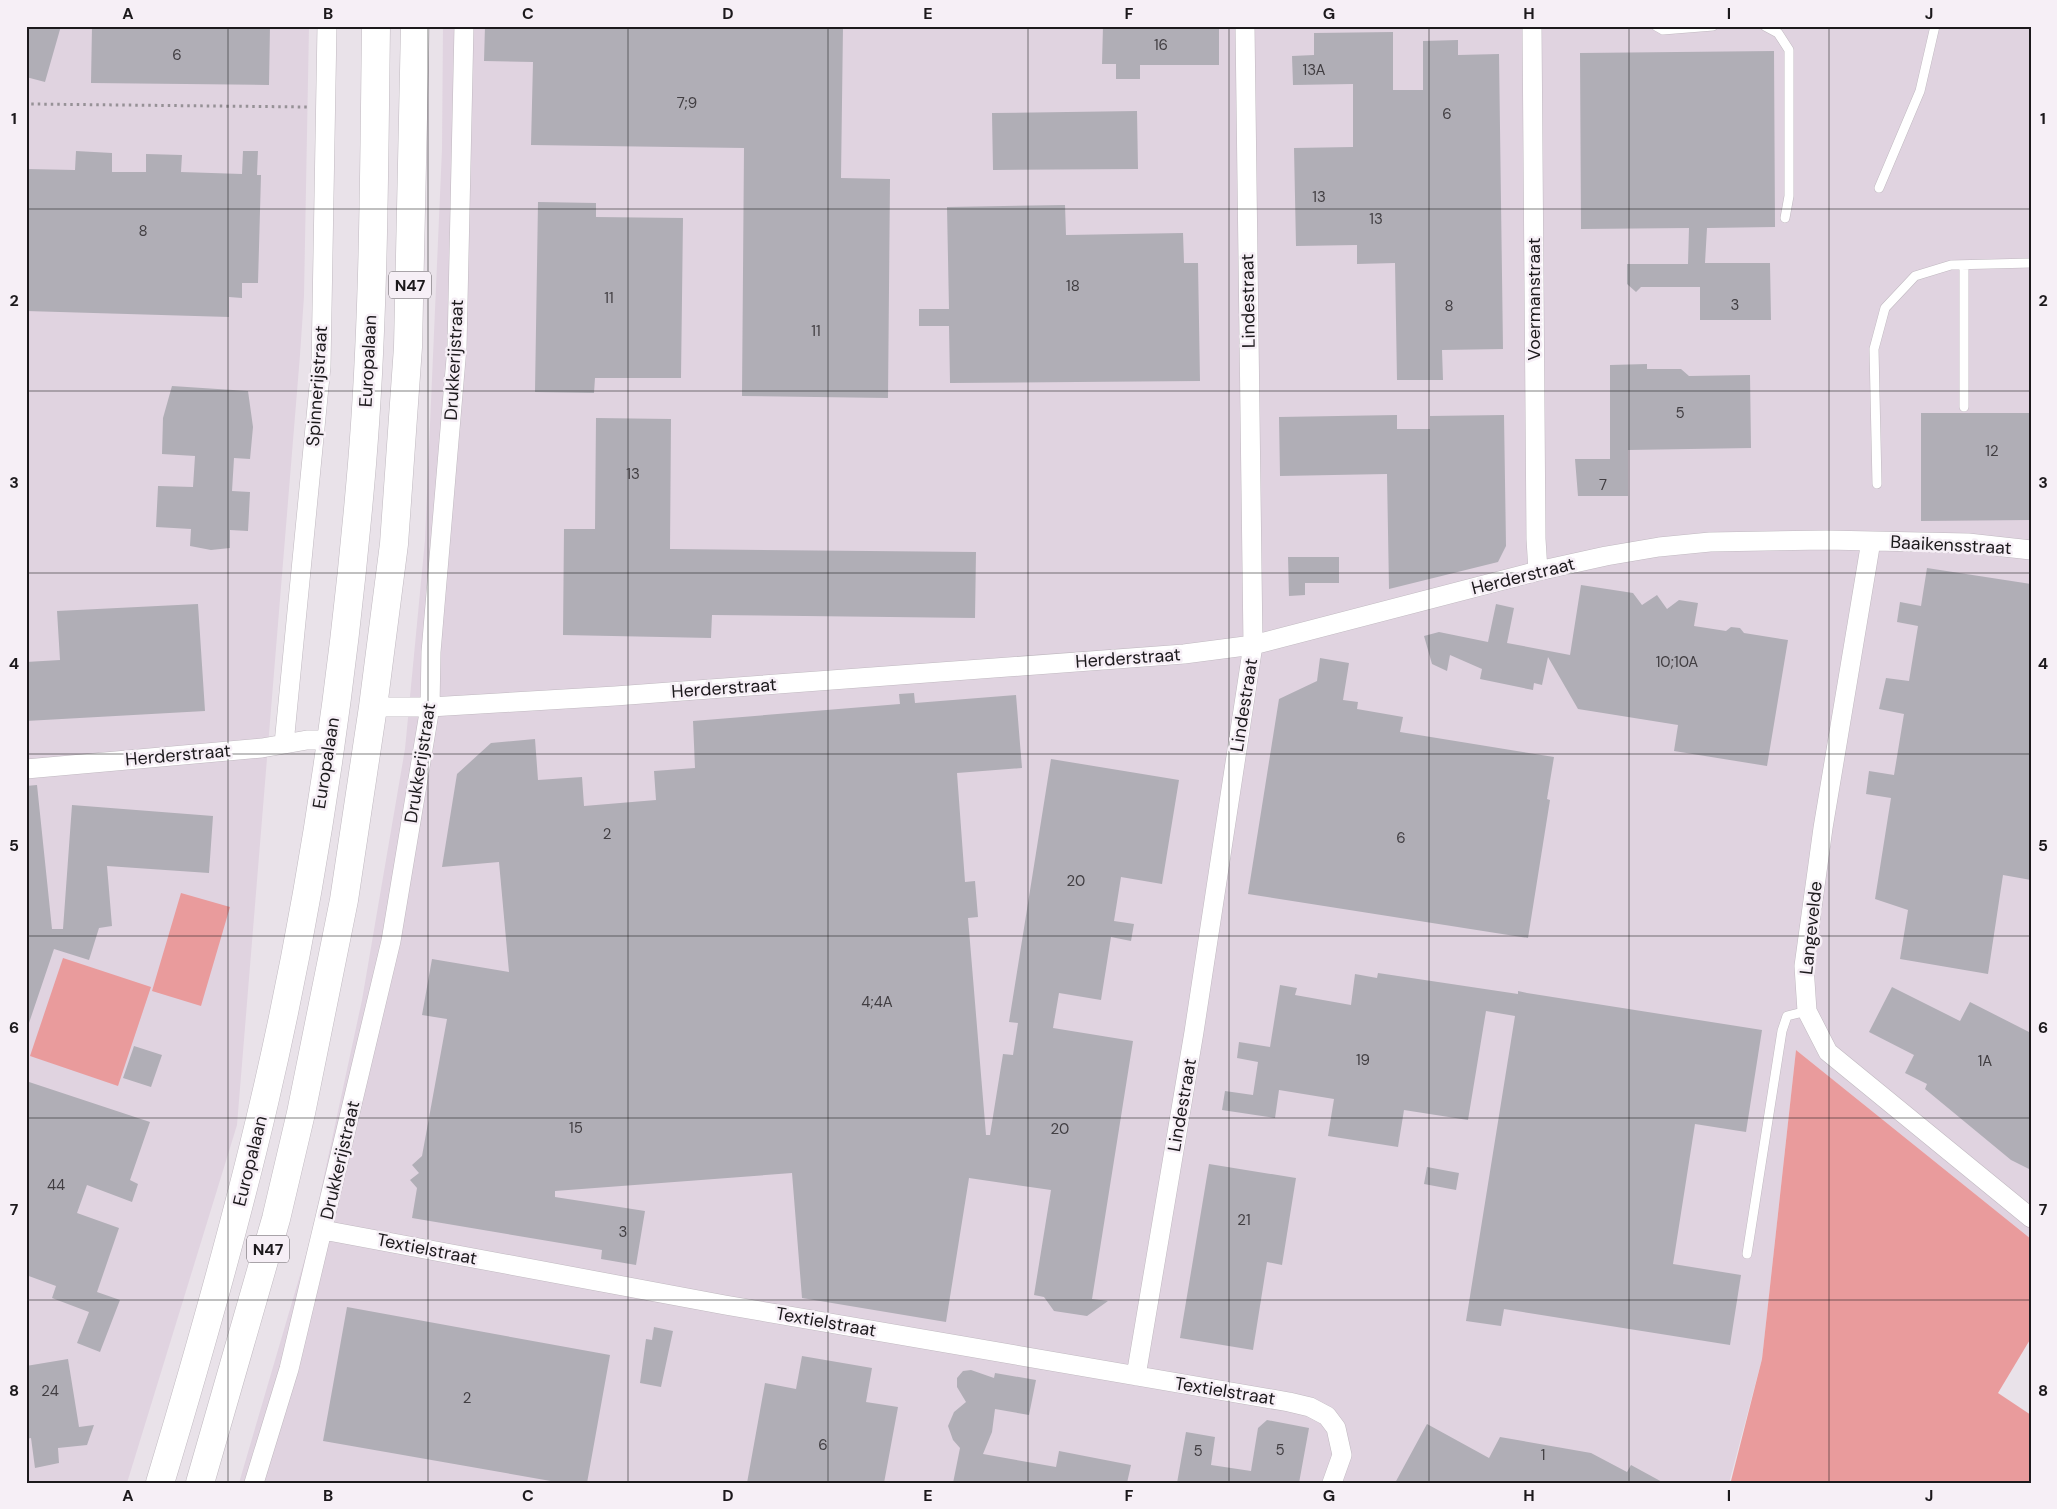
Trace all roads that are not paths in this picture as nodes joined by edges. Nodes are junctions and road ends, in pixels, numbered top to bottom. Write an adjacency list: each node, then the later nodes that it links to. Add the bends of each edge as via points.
1 (327, 26): 24 (street, Spinnerijstraat, via 321,366)
2 (376, 26): 23 (highway, Europalaan / N47, via 370,336 363,452)
3 (415, 26): 22 (highway, N47, via 408,347 394,544)
4 (464, 26): 21 (street, Drukkerijstraat, via 457,347 431,652)
5 (1245, 26): 20 (street, Lindestraat)
6 (1532, 26): 19 (street, Voermanstraat)
7 (1656, 26): 8 (lane, via 1664,30)
8 (1713, 26)
9 (1765, 26): 12 (lane, via 1778,33 1789,50 1789,196)
10 (1935, 26): 11 (lane, via 1920,91)
11 (1879, 188)
12 (1785, 218)
13 (2031, 263): 14 (lane)
14 (1964, 265): 15 (lane); 16 (lane, via 1951,265 1915,276 1885,308 1874,349)
15 (1964, 407)
16 (1877, 484)
17 (1871, 541): 18 (street, Baaikensstraat, via 1968,543); 19 (street, Herderstraat, via 1710,542 1606,556); 26 (street, Langevelde, via 1804,966)
18 (2031, 550)
19 (1538, 571): 20 (street, Herderstraat)
20 (1253, 645): 21 (street, Herderstraat, via 1174,655); 30 (street, Lindestraat, via 1194,1032)
21 (430, 707): 22 (street, Herderstraat); 28 (street, Drukkerijstraat, via 391,941)
22 (373, 708): 32 (highway, N47, via 344,900 301,1114 276,1219)
23 (330, 740): 24 (street, Herderstraat); 31 (highway, Europalaan / N47, via 300,921 264,1100 203,1341)
24 (284, 744): 25 (street, Herderstraat)
25 (26, 769)
26 (1807, 1012): 27 (street, Langevelde, via 1828,1052); 29 (lane, via 1787,1016 1782,1031)
27 (2031, 1218)
28 (323, 1230): 30 (street, Textielstraat, via 725,1305); 33 (street, Drukkerijstraat, via 289,1369)
29 (1747, 1254)
30 (1136, 1376): 34 (street, Textielstraat, via 1289,1402 1310,1407 1327,1416 1336,1428 1342,1456)
31 (160, 1483)
32 (200, 1483)
33 (254, 1483)
34 (1332, 1483)

